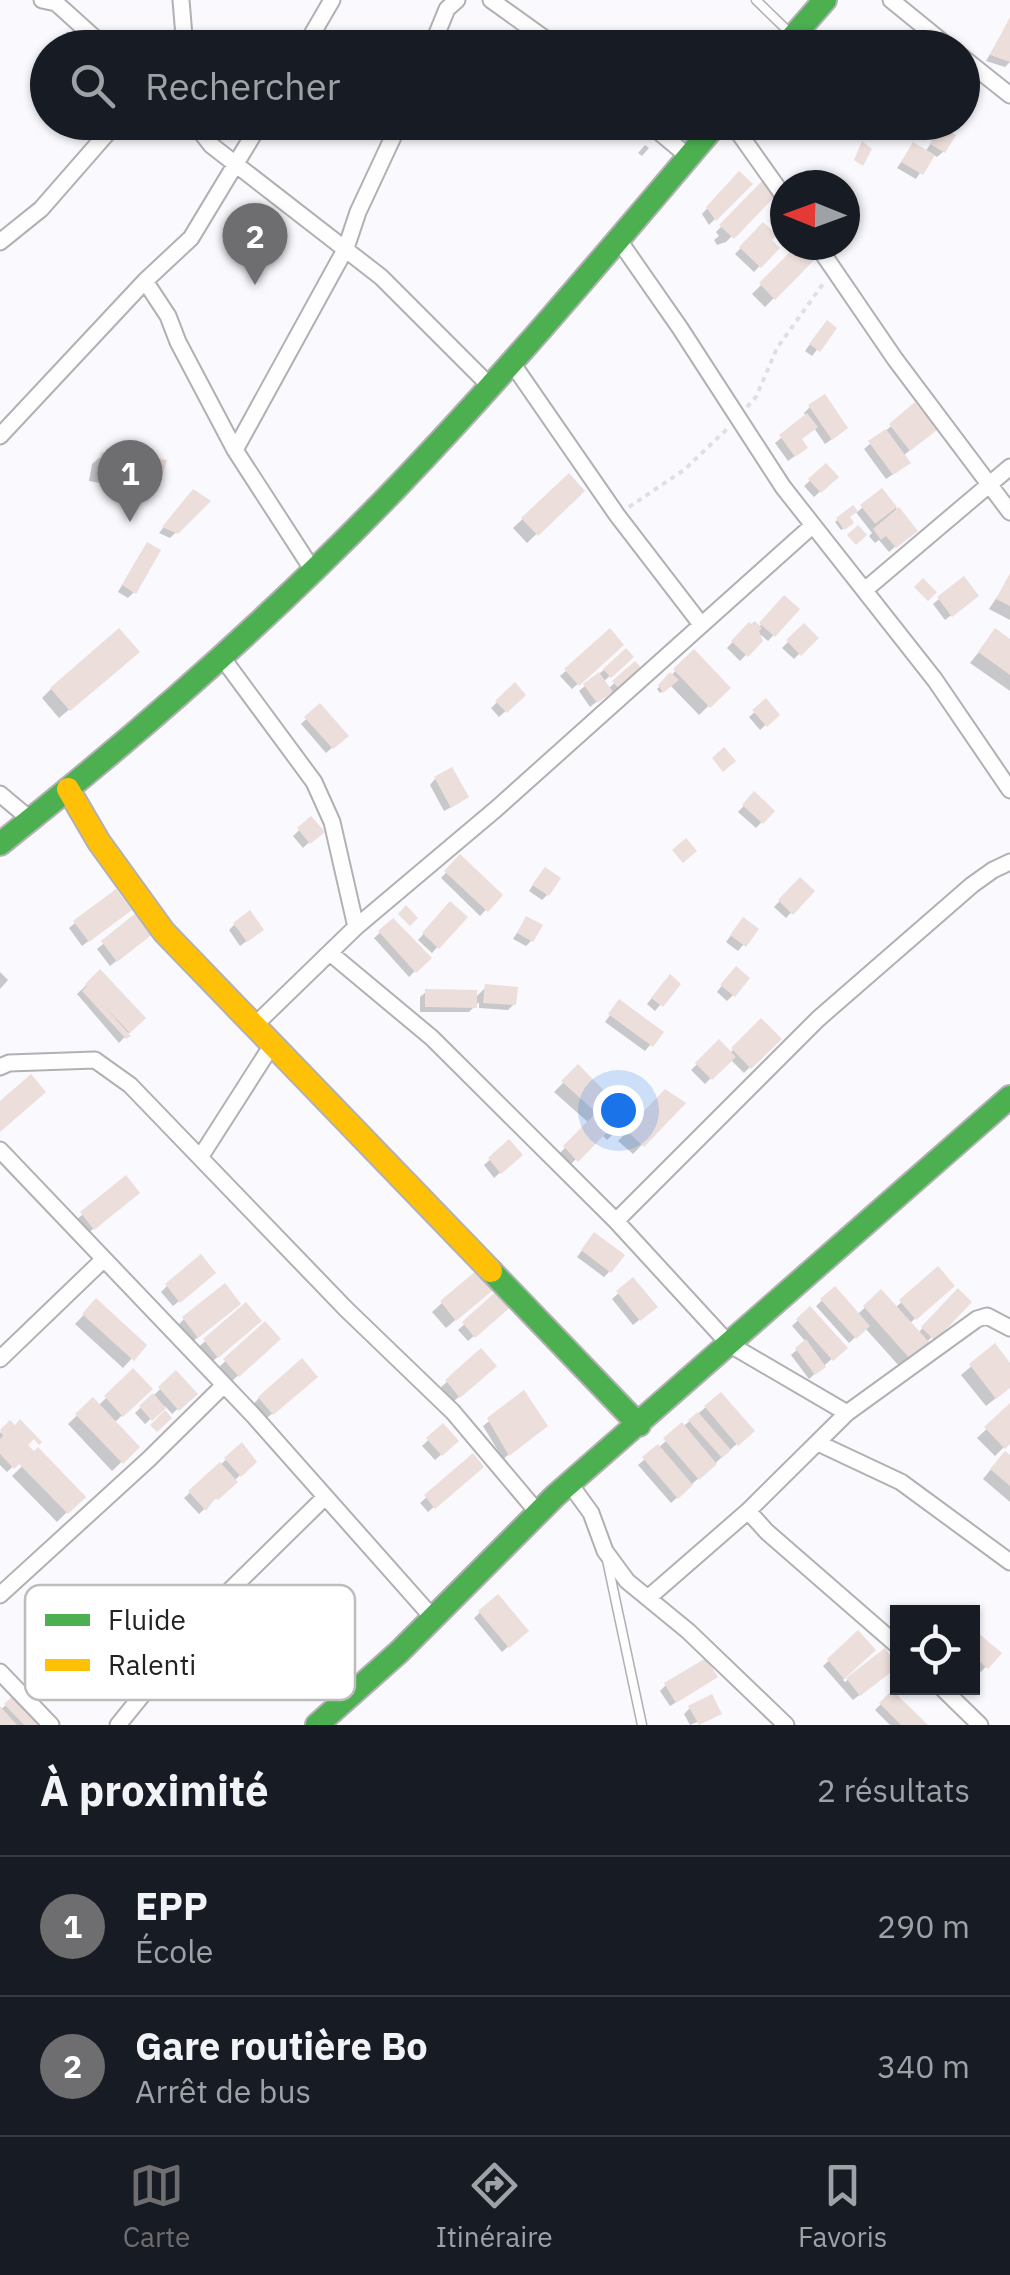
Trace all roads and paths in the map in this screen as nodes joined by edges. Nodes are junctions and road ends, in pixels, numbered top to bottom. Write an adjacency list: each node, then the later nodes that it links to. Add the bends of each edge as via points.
1 (42, 0): 9 (street)
2 (181, 0): 10 (street)
3 (332, 0): 11 (street)
4 (456, 0): 12 (street)
5 (491, 0): 13 (street)
6 (756, 0): 14 (lane)
7 (825, 0): 15 (street)
8 (891, 0): 16 (street)
9 (86, 30)
10 (184, 30)
11 (314, 30)
12 (439, 30)
13 (533, 30)
14 (779, 30)
15 (799, 30)
16 (928, 30)
17 (980, 71): 18 (street)
18 (1010, 95)
19 (100, 140): 30 (street, via 41,209)
20 (207, 140): 27 (street)
21 (251, 140): 27 (street)
22 (392, 140): 31 (street)
23 (669, 140): 26 (street)
24 (703, 140): 26 (street)
25 (744, 140): 28 (street)
26 (689, 157): 29 (street)
27 (237, 164): 31 (street); 33 (street, via 190,238)
28 (770, 177)
29 (618, 239): 34 (street); 41 (street)
30 (0, 242)
31 (346, 248): 35 (street); 37 (street)
32 (827, 260): 39 (street)
33 (146, 281): 36 (street); 37 (street)
34 (512, 363): 35 (street); 44 (street)
35 (490, 386): 42 (street)
36 (0, 436)
37 (235, 450): 42 (street)
38 (1010, 468): 39 (street)
39 (989, 485): 40 (street); 43 (street)
40 (1010, 512)
41 (812, 526): 43 (street); 44 (street)
42 (312, 569): 45 (street)
43 (866, 589): 47 (street)
44 (700, 623): 52 (street)
45 (221, 656): 46 (street); 52 (street, via 314,782 332,822)
46 (68, 788): 49 (street); 54 (street, via 164,932)
47 (1010, 790)
48 (0, 794): 49 (street)
49 (31, 820): 50 (street)
50 (0, 844)
51 (1010, 862): 60 (street, via 972,885 818,1019)
52 (356, 927): 53 (street)
53 (330, 953): 54 (street); 60 (street, via 432,1038)
54 (255, 1026): 55 (street)
55 (272, 1045): 59 (street); 67 (street)
56 (0, 1067): 59 (street, via 95,1060)
57 (1010, 1097): 63 (street)
58 (0, 1150): 61 (street)
59 (200, 1156): 72 (street, via 453,1412)
60 (616, 1221): 63 (street)
61 (104, 1259): 64 (street); 65 (street)
62 (1010, 1328): 66 (street, via 988,1316 977,1319)
63 (729, 1344): 66 (street); 67 (street)
64 (0, 1359)
65 (224, 1384): 70 (street); 76 (street)
66 (848, 1413): 68 (street)
67 (640, 1424): 69 (street)
68 (818, 1443): 71 (street); 74 (street, via 901,1482)
69 (570, 1484): 72 (street); 73 (street, via 591,1513)
70 (324, 1498): 75 (street); 78 (street)
71 (748, 1511): 77 (street); 79 (street)
72 (539, 1514): 78 (street)
73 (605, 1551): 77 (street); 90 (lane)
74 (1010, 1562)
75 (235, 1585)
76 (0, 1595)
77 (648, 1598): 91 (street)
78 (432, 1618): 82 (street)
79 (890, 1639)
80 (0, 1672): 83 (street)
81 (949, 1695): 92 (street)
82 (355, 1697)
83 (25, 1698)
84 (27, 1700): 88 (street)
85 (138, 1700): 89 (street)
86 (352, 1700): 87 (street)
87 (333, 1720)
88 (51, 1725)
89 (118, 1725)
90 (642, 1725)
91 (786, 1725)
92 (980, 1725)

